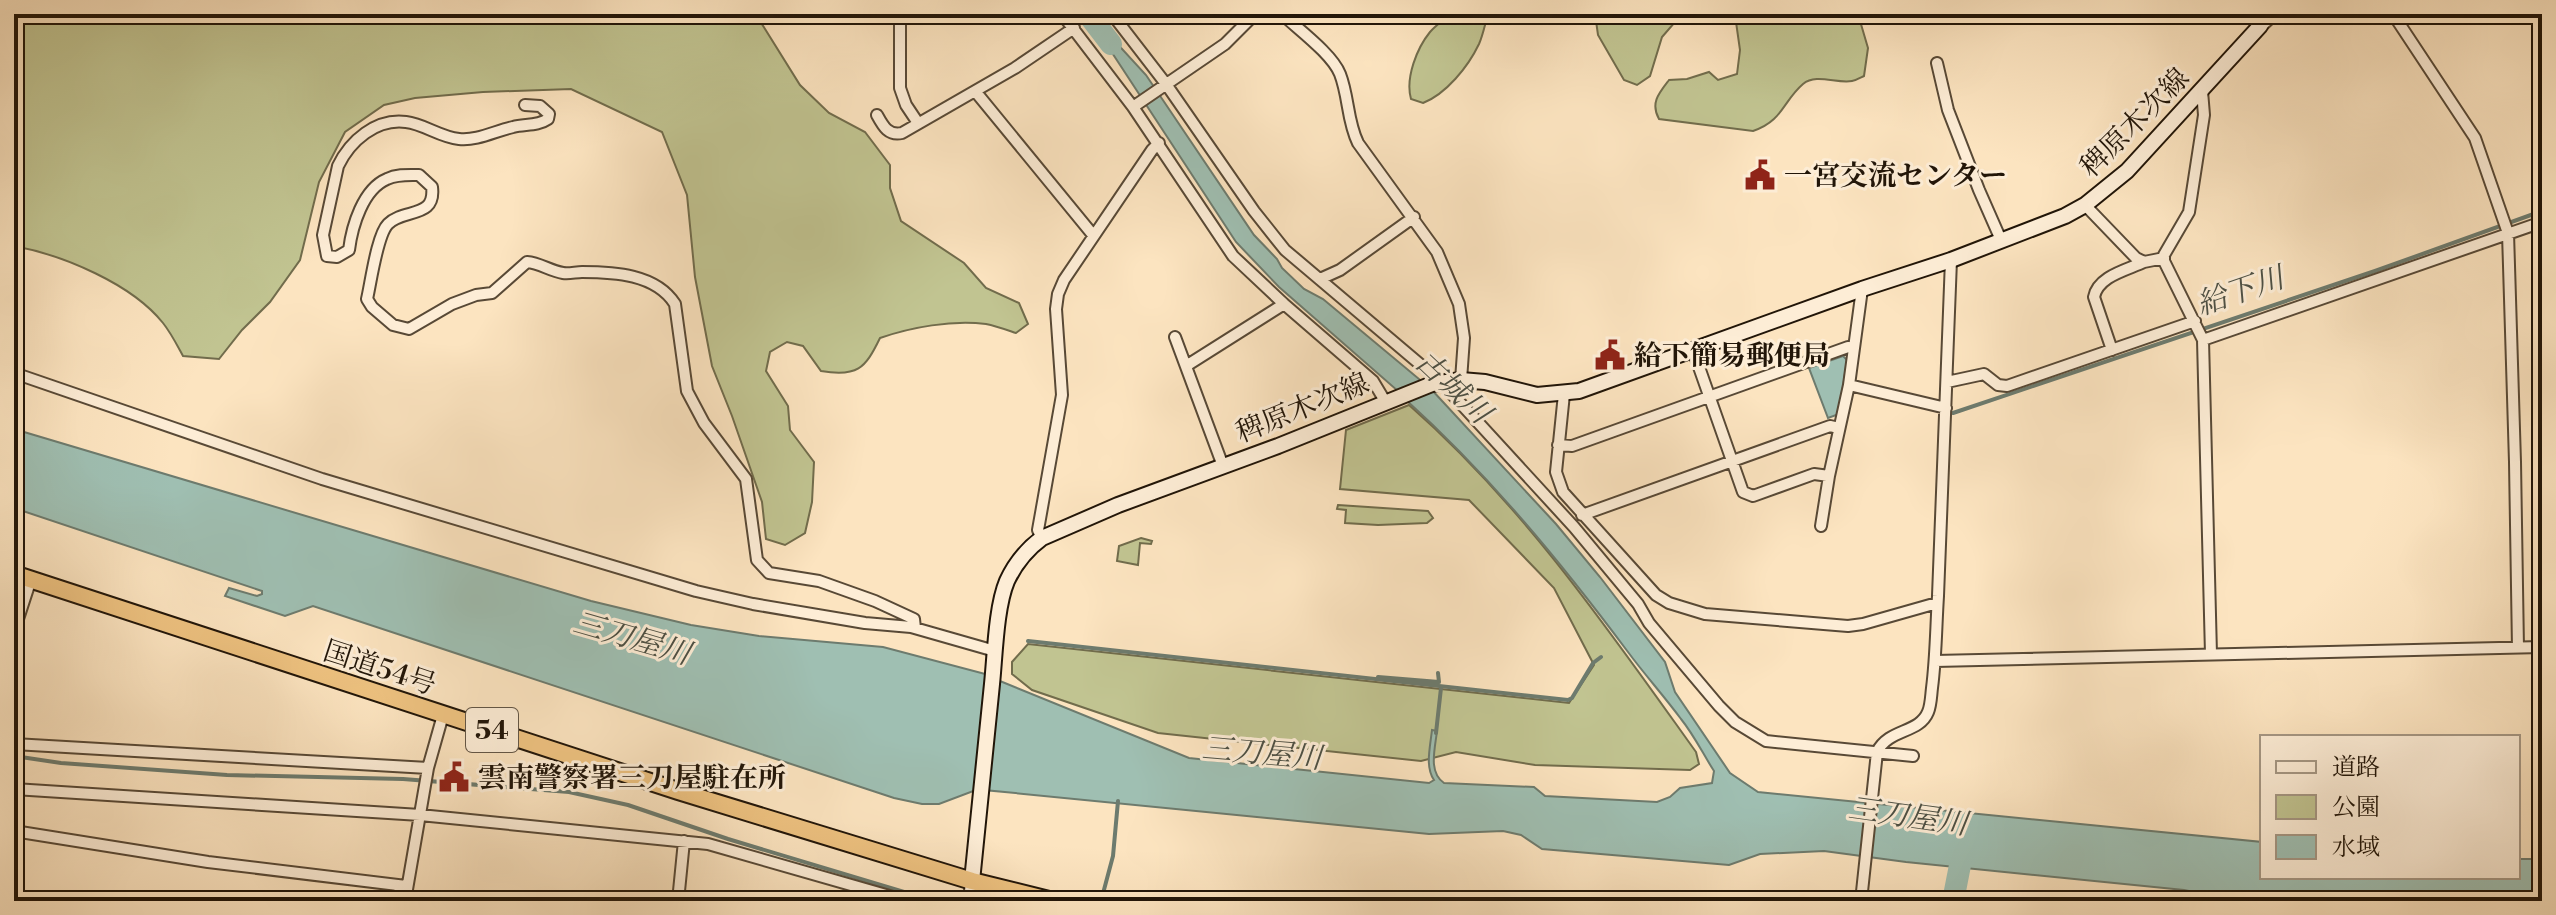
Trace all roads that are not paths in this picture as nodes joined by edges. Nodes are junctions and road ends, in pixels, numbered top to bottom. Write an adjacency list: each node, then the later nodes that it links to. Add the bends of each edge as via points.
1 (900, 14): 17 (street, via 900,88)
2 (1062, 14): 9 (street)
3 (1112, 14): 11 (street)
4 (1255, 14): 11 (street, via 1225,44)
5 (1282, 14): 20 (street, via 1339,70 1354,134)
6 (2273, 14): 8 (street)
7 (2393, 14): 22 (street, via 2475,138)
8 (2259, 20): 13 (main road, 稗原木次線)
9 (1074, 28): 12 (street); 15 (street)
10 (1937, 63): 24 (street, via 1948,110)
11 (1164, 86): 15 (street); 28 (street, via 1285,250)
12 (975, 91): 17 (street); 23 (street)
13 (2202, 91): 19 (main road, 稗原木次線, via 2127,171); 25 (street, via 2204,115 2189,212)
14 (525, 105): 58 (street, via 540,106 548,119 464,140 406,122 365,131 338,166 323,235 327,256 349,250 356,221 378,184 395,176 419,175 432,187 431,202 384,228 367,299 398,328 409,329 452,304 492,293 527,262 562,273 628,274 661,289 675,304 687,391 746,479 762,568 885,605 914,619)
15 (1135, 106): 18 (street)
16 (877, 115): 17 (street, via 892,134)
17 (918, 123)
18 (1159, 143): 23 (street); 30 (street, via 1233,256)
19 (2085, 205): 24 (main road, 稗原木次線); 27 (street)
20 (1414, 217): 28 (street); 39 (street, via 1437,252 1459,304 1464,338)
21 (2542, 222): 22 (street)
22 (2506, 227): 33 (street); 60 (street)
23 (1093, 235): 54 (street, via 1058,294 1062,395 1038,530)
24 (2001, 240): 26 (main road, 稗原木次線)
25 (2164, 258): 27 (street); 31 (street)
26 (1951, 260): 29 (main road, 稗原木次線); 40 (street)
27 (2144, 262): 36 (street, via 2096,289)
28 (1320, 279): 41 (street)
29 (1862, 289): 34 (street); 35 (main road, 稗原木次線)
30 (1284, 304): 37 (street); 45 (street)
31 (2196, 322): 33 (street); 36 (street)
32 (1175, 337): 37 (street)
33 (2202, 337): 61 (street)
34 (1854, 348): 42 (street); 44 (street)
35 (1693, 350): 43 (main road, 稗原木次線); 44 (street)
36 (2112, 350): 40 (street, via 2007,386 1984,374)
37 (1186, 366): 50 (street)
38 (14, 373): 58 (street, via 322,479 696,591)
39 (1461, 380): 41 (main road, 稗原木次線); 43 (main road, 稗原木次線, via 1537,395)
40 (1947, 382): 46 (street)
41 (1436, 383): 45 (main road, 稗原木次線); 66 (street, via 1574,527 1735,722 1766,741)
42 (1849, 385): 46 (street); 47 (street)
43 (1564, 394): 48 (street)
44 (1709, 397): 48 (street, via 1572,446); 49 (street)
45 (1390, 399): 50 (main road, 稗原木次線)
46 (1946, 408): 56 (street)
47 (1839, 428): 49 (street, via 1830,426); 51 (street)
48 (1558, 445): 52 (street, via 1559,483)
49 (1732, 461): 51 (street, via 1749,496 1814,474); 52 (street)
50 (1223, 466): 54 (main road, 稗原木次線)
51 (1829, 476): 53 (street)
52 (1582, 515): 56 (street, via 1656,595 1690,611 1848,626)
53 (1821, 526)
54 (1042, 538): 62 (main road, 稗原木次線, via 1022,557 1006,584)
55 (22, 576): 57 (street); 64 (highway, 国道54号 / 54)
56 (1937, 603): 63 (street)
57 (14, 628)
58 (915, 628): 62 (street)
59 (2542, 647): 60 (street)
60 (2518, 648): 61 (street)
61 (2211, 654): 63 (street)
62 (995, 655): 73 (main road, 稗原木次線)
63 (1935, 661): 66 (street, via 1925,717 1893,734)
64 (443, 715): 68 (street); 73 (highway, 国道54号 / 54)
65 (14, 744): 68 (street)
66 (1877, 754): 67 (street); 81 (street)
67 (1913, 756)
68 (428, 770): 70 (street)
69 (14, 789): 70 (street)
70 (420, 815): 72 (street); 74 (street)
71 (14, 831): 74 (street)
72 (684, 841): 77 (street); 78 (street)
73 (972, 881): 79 (street); 80 (highway, 国道54号 / 54)
74 (406, 886): 75 (street); 76 (street)
75 (390, 901)
76 (405, 901)
77 (678, 901)
78 (907, 901)
79 (970, 901)
80 (1053, 901)
81 (1861, 901)

